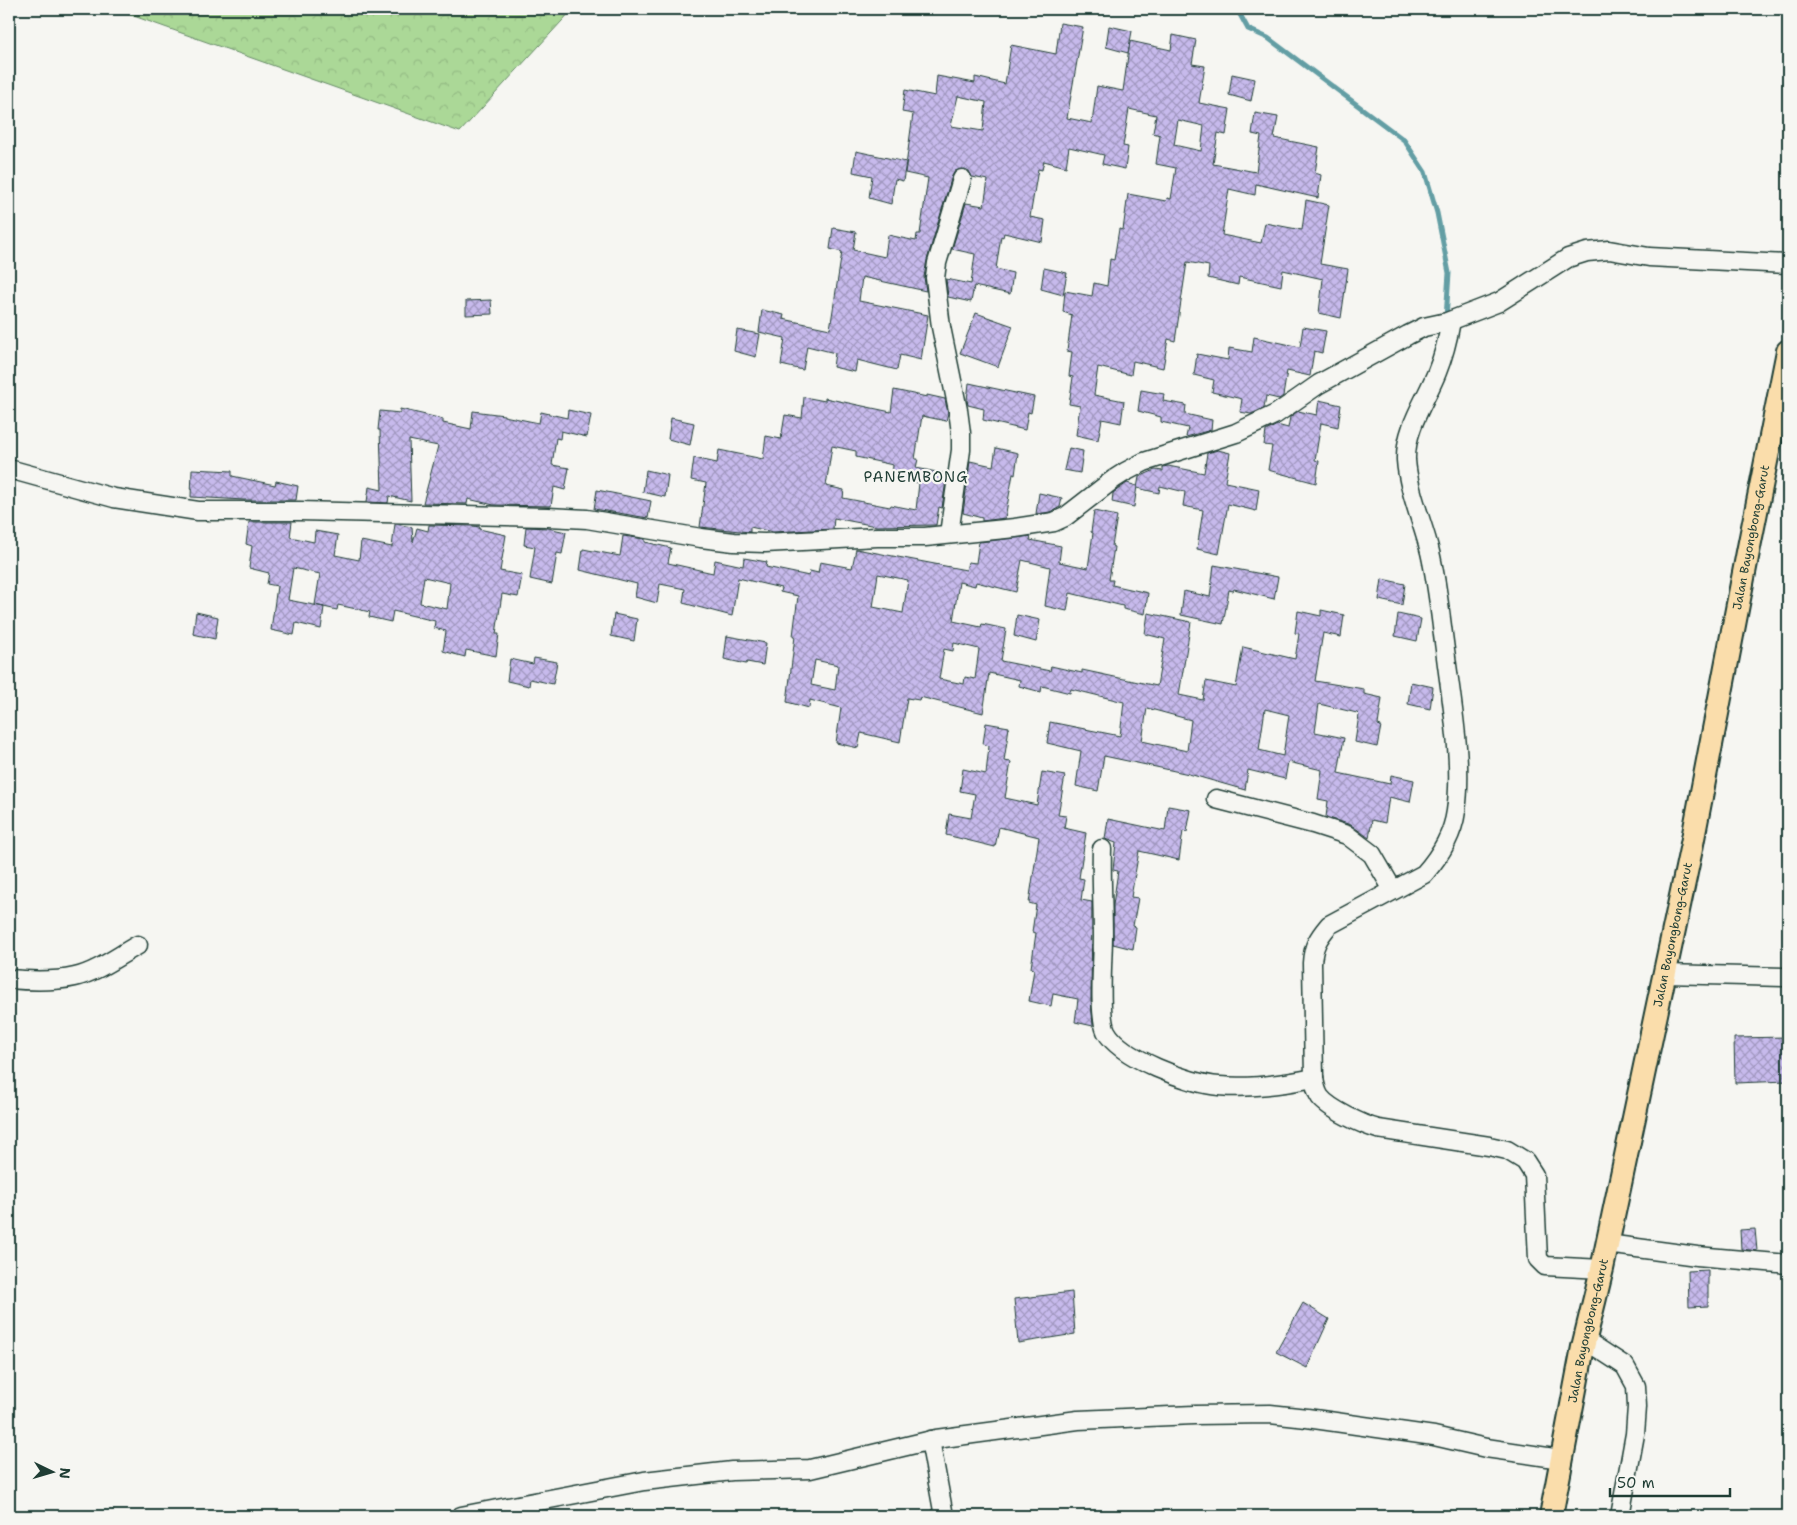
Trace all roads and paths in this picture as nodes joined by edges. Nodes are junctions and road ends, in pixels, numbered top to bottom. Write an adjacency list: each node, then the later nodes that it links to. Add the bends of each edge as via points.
1 (962, 179): 6 (street, via 935,278 961,432)
2 (1788, 264): 3 (street, via 1658,257 1609,250 1587,252 1568,258 1499,302)
3 (1449, 321): 6 (street, via 1424,327 1319,384 1276,414 1236,433 1144,462 1054,522); 9 (street, via 1438,370 1412,428 1406,461 1436,584 1459,769 1456,812 1451,831 1431,866 1424,874)
4 (1788, 357): 11 (main road, Jalan Bayongbong-Garut)
5 (9, 469): 6 (street, via 114,498 198,511 586,519 734,542 804,542)
6 (949, 534)
7 (1216, 799): 9 (street, via 1347,834 1372,854)
8 (1102, 849): 14 (street, via 1102,994 1103,1023 1107,1033 1126,1052 1151,1066 1218,1086 1262,1086)
9 (1392, 889): 14 (street, via 1329,925 1313,950)
10 (138, 945): 13 (street, via 76,977 48,981)
11 (1665, 974): 12 (street); 15 (main road, Jalan Bayongbong-Garut)
12 (1784, 977)
13 (9, 979)
14 (1306, 1079): 17 (street, via 1321,1099 1378,1130 1489,1146 1507,1150 1525,1161 1534,1175 1538,1260 1545,1266)
15 (1606, 1244): 16 (street); 17 (main road, Jalan Bayongbong-Garut)
16 (1788, 1264)
17 (1602, 1269): 18 (main road, Jalan Bayongbong-Garut)
18 (1584, 1343): 20 (main road, Jalan Bayongbong-Garut); 24 (street, via 1625,1366 1636,1386 1635,1434)
19 (930, 1440): 20 (street, via 1078,1420 1270,1414 1434,1436); 21 (street, via 810,1469 732,1471 644,1481); 22 (street)
20 (1561, 1460): 23 (main road, Jalan Bayongbong-Garut)
21 (462, 1516)
22 (944, 1516)
23 (1551, 1516)
24 (1620, 1516)

